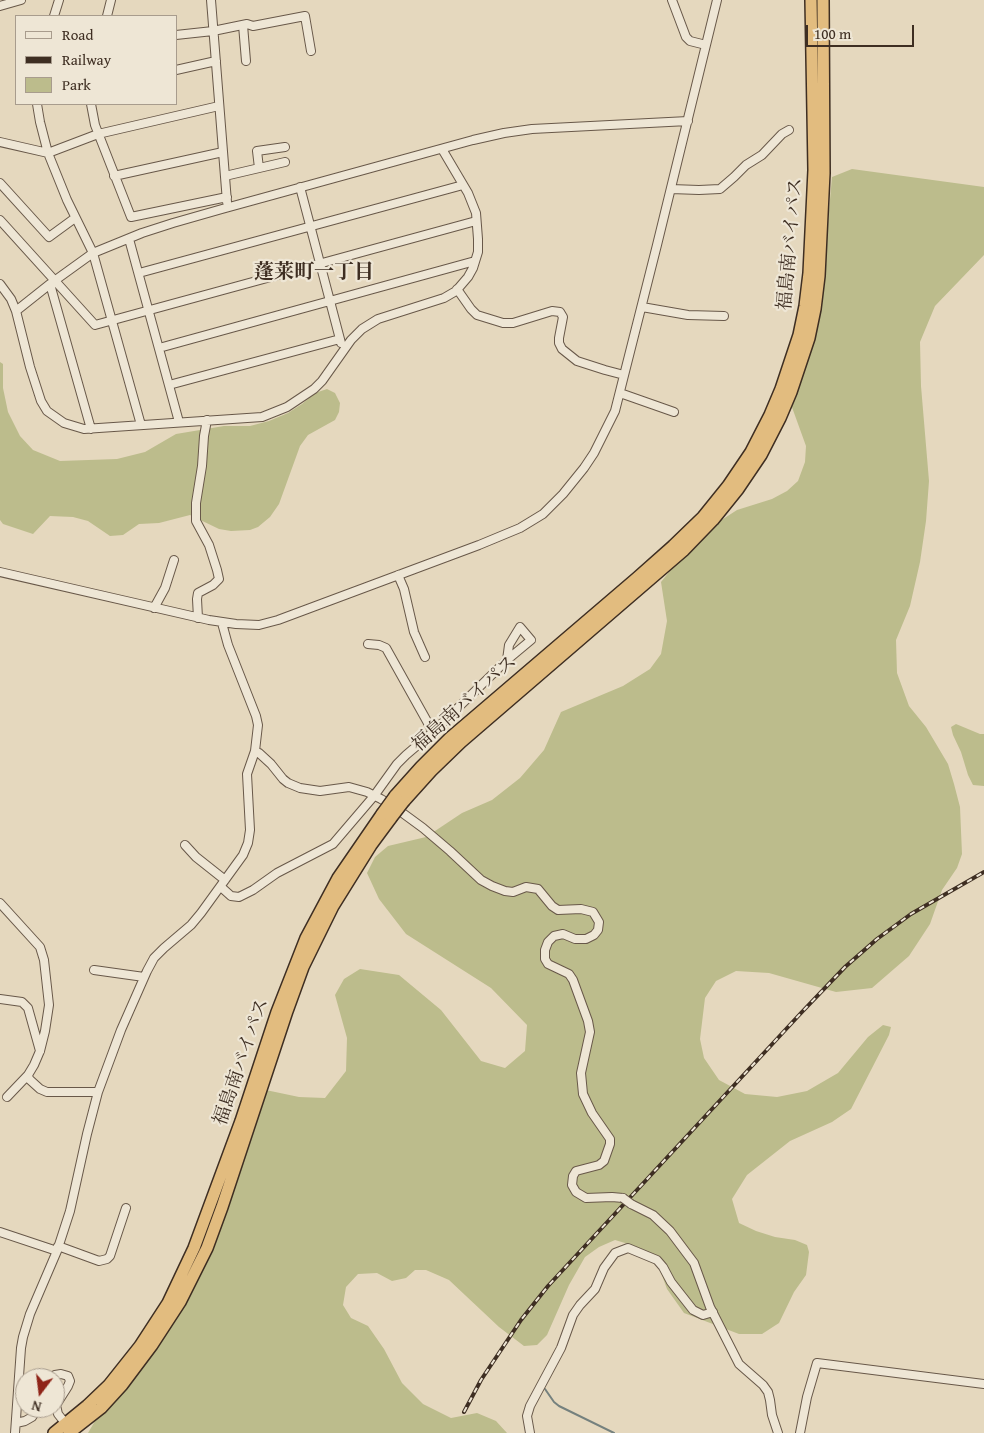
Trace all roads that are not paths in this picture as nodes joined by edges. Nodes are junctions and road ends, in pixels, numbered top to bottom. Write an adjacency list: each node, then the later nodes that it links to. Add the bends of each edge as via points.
1 (21, 0): 9 (street)
2 (58, 0): 10 (street)
3 (111, 0): 11 (street)
4 (211, 0): 13 (street)
5 (672, 0): 15 (street, via 686,37)
6 (717, 0): 15 (street)
7 (811, 0): 82 (highway, 福島南バイパス, via 814,170 810,273 798,336 781,389 751,452 703,517 637,578 450,738 421,767)
8 (823, 0): 82 (highway, 福島南バイパス, via 824,173 815,309 791,392 761,455 713,520 684,550)
9 (0, 6)
10 (54, 15)
11 (107, 15)
12 (242, 25): 13 (street); 16 (street, via 253,26 305,16); 18 (street)
13 (214, 31): 14 (street); 17 (street)
14 (178, 35)
15 (706, 46): 23 (street)
16 (311, 51)
17 (216, 61): 19 (street); 22 (street)
18 (246, 61)
19 (178, 70)
20 (37, 105): 30 (street)
21 (91, 105): 25 (street)
22 (219, 106): 25 (street); 29 (street)
23 (688, 121): 28 (street, via 532,129); 38 (street)
24 (789, 130): 38 (street, via 720,189)
25 (98, 134): 30 (street); 33 (street)
26 (0, 142): 30 (street)
27 (285, 147): 32 (street, via 257,152)
28 (442, 149): 36 (street); 37 (street)
29 (223, 152): 33 (street); 34 (street)
30 (48, 153): 41 (street)
31 (285, 162): 32 (street)
32 (259, 168): 34 (street)
33 (114, 176): 39 (street, via 131,217)
34 (225, 176): 39 (street)
35 (0, 182): 41 (street, via 49,237)
36 (463, 184): 43 (street); 44 (street)
37 (300, 187): 40 (street); 44 (street)
38 (671, 189): 54 (street)
39 (226, 197): 40 (street)
40 (227, 207): 45 (street)
41 (75, 218): 46 (street)
42 (0, 220): 50 (street)
43 (476, 221): 47 (street, via 478,247); 48 (street)
44 (311, 226): 48 (street); 49 (street)
45 (129, 239): 46 (street); 49 (street)
46 (93, 254): 50 (street); 58 (street)
47 (475, 261): 52 (street, via 468,277); 53 (street)
48 (320, 263): 53 (street); 55 (street)
49 (139, 273): 55 (street)
50 (52, 283): 56 (street); 58 (street, via 95,326); 69 (street)
51 (0, 284): 56 (street)
52 (457, 289): 61 (street, via 444,298 378,319 362,329); 62 (street, via 477,315 504,322 513,323 552,311 560,312 563,317 559,338 562,348 577,361)
53 (330, 301): 59 (street); 60 (street)
54 (642, 307): 57 (street, via 688,315); 62 (street)
55 (149, 310): 58 (street); 60 (street)
56 (16, 311): 69 (street, via 41,401 64,423)
57 (724, 316)
58 (112, 321): 68 (street)
59 (340, 339): 61 (street); 63 (street)
60 (159, 348): 63 (street)
61 (343, 350): 66 (street, via 322,381 288,407 262,417)
62 (624, 375): 64 (street)
63 (169, 385): 67 (street)
64 (620, 393): 65 (street); 72 (street, via 594,454 563,494 536,520)
65 (674, 412)
66 (207, 420): 67 (street); 74 (street, via 196,521 209,545 219,579 198,593)
67 (180, 422): 68 (street)
68 (140, 425): 69 (street)
69 (91, 428)
70 (174, 560): 73 (street, via 166,588)
71 (0, 572): 73 (street)
72 (398, 574): 75 (street, via 278,620 259,625); 77 (street, via 414,632)
73 (154, 608): 74 (street)
74 (198, 618): 75 (street)
75 (222, 623): 80 (street, via 257,720)
76 (368, 644): 79 (street, via 386,648)
77 (425, 657)
78 (507, 660): 79 (street)
79 (432, 732): 81 (street, via 397,764)
80 (255, 751): 81 (street, via 283,779 300,788 320,791 349,787); 84 (street, via 247,774 248,843 244,855)
81 (374, 796): 84 (street, via 333,844 239,897 231,896); 96 (street, bridge, via 423,828 481,880 505,891 526,887 538,889 558,910 581,909 593,912 597,917 598,930 594,935 586,939 563,934 554,936 545,950 548,964 569,974 573,980 588,1021 590,1032 581,1073 583,1094 610,1139 604,1161 576,1171 572,1185 586,1198 623,1198 653,1215 670,1231 694,1263)
82 (399, 799): 103 (highway, 福島南バイパス, bridge, via 358,846 303,944 210,1208 182,1277 128,1362 87,1406)
83 (185, 845): 84 (street)
84 (223, 884): 87 (street, via 201,914 159,952)
85 (0, 903): 89 (street, via 40,947 44,960 49,1005)
86 (94, 970): 87 (street)
87 (144, 977): 91 (street)
88 (0, 999): 89 (street, via 22,1002 28,1008)
89 (40, 1051): 90 (street)
90 (28, 1075): 91 (street, via 34,1085 47,1092); 92 (street)
91 (98, 1092): 95 (street)
92 (7, 1097)
93 (126, 1208): 95 (street, via 107,1258 99,1261)
94 (0, 1232): 95 (street)
95 (58, 1248): 102 (street, via 22,1337)
96 (713, 1312): 106 (street, via 703,1314 693,1310 657,1260 628,1248 615,1253 595,1289 573,1315 561,1348 530,1406 527,1416); 107 (street, via 739,1364 768,1392)
97 (65, 1375): 99 (street, via 70,1380)
98 (984, 1384): 108 (street, via 817,1363)
99 (65, 1391)
100 (30, 1418): 102 (street)
101 (61, 1418): 103 (street)
102 (16, 1423): 104 (street)
103 (71, 1430): 105 (highway, 福島南バイパス)
104 (15, 1433)
105 (54, 1433)
106 (530, 1433)
107 (778, 1433)
108 (800, 1433)

